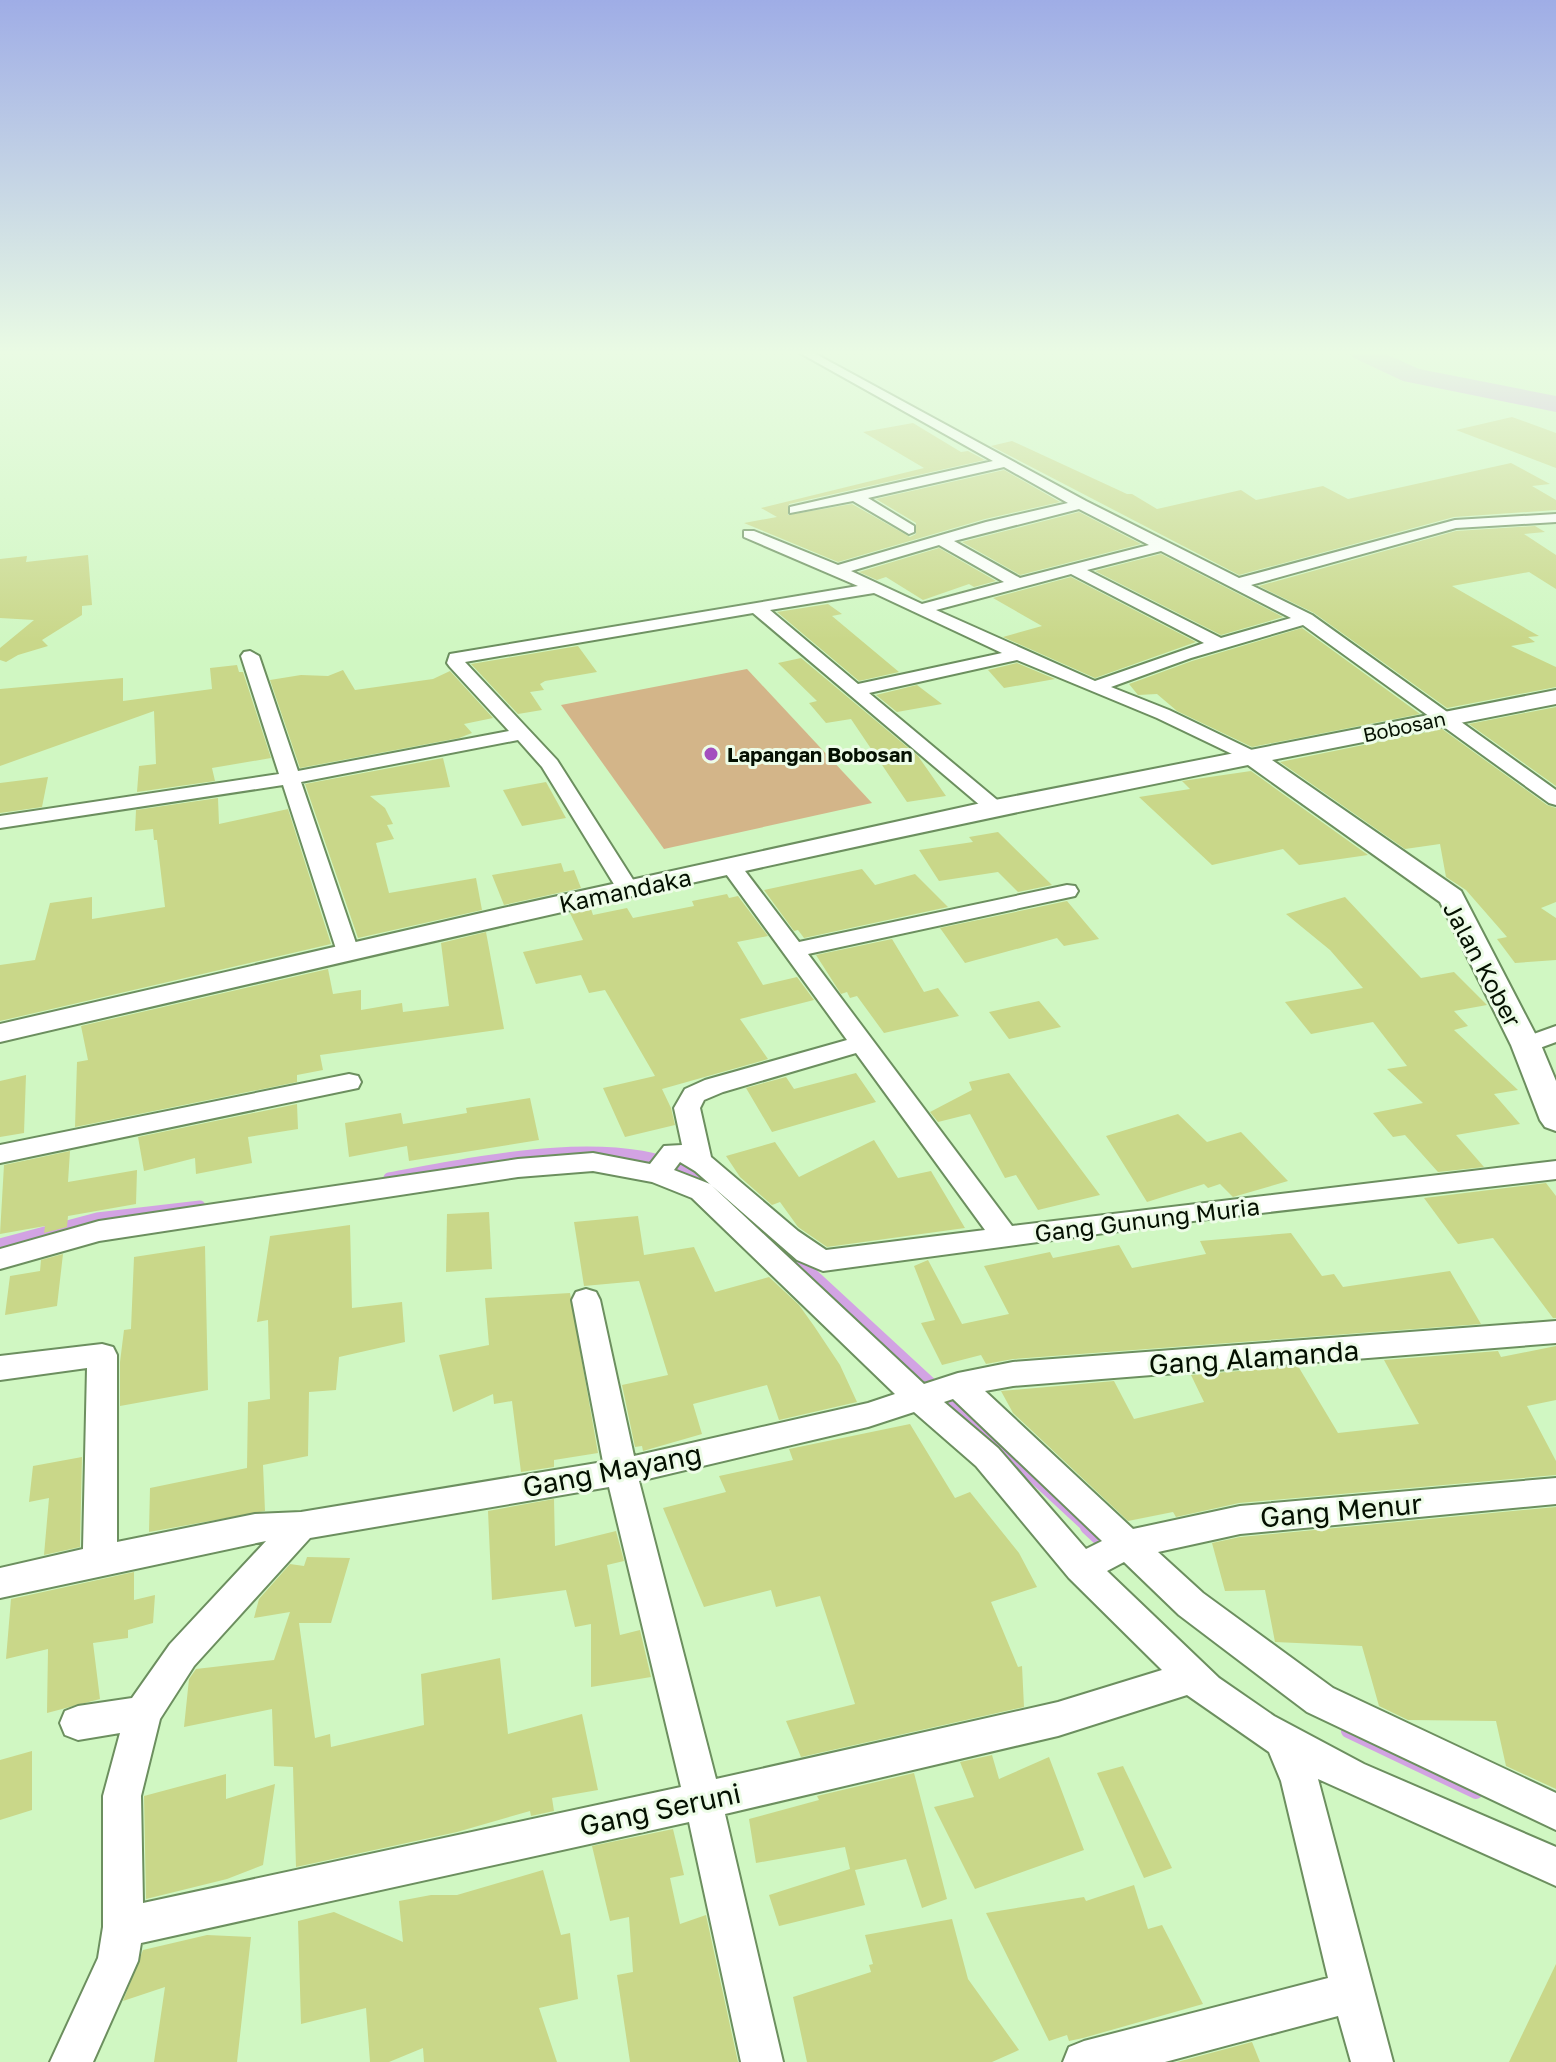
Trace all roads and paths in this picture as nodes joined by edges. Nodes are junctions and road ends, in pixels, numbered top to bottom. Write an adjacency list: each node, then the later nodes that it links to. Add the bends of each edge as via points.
1 (980, 449): 2 (street)
2 (1005, 463): 3 (street); 4 (street)
3 (855, 496): 5 (street); 7 (street)
4 (1081, 504): 9 (street); 10 (street)
5 (795, 510)
6 (1556, 518): 14 (street, via 1455,524)
7 (909, 529)
8 (749, 534): 12 (street)
9 (942, 540): 12 (street); 13 (street)
10 (1161, 546): 11 (street); 14 (street)
11 (1073, 569): 13 (street); 19 (street)
12 (837, 570): 15 (street)
13 (1017, 583): 17 (street)
14 (1236, 584): 18 (street)
15 (875, 588): 16 (street); 17 (street)
16 (757, 608): 23 (street); 26 (street, via 456,658)
17 (921, 609): 20 (street)
18 (1306, 619): 19 (street); 25 (street)
19 (1219, 644): 22 (street)
20 (1017, 655): 22 (street); 23 (street)
21 (250, 656): 28 (street)
22 (1096, 687): 27 (street)
23 (856, 690): 30 (street)
24 (1556, 697): 25 (street, Bobosan)
25 (1442, 718): 27 (street, Bobosan); 29 (street)
26 (522, 734): 28 (street); 33 (street, via 550,764)
27 (1253, 758): 30 (street, Kamandaka); 40 (street, Jalan Kober, via 1451,897)
28 (291, 779): 31 (street); 36 (street)
29 (1556, 799)
30 (995, 808): 32 (street, Kamandaka)
31 (0, 822)
32 (732, 867): 33 (street, Kamandaka); 35 (street, Gang Gunung Muria)
33 (628, 889): 36 (street, Kamandaka)
34 (1067, 891): 35 (street)
35 (793, 950): 39 (street, Gang Gunung Muria)
36 (348, 952): 37 (street, Kamandaka)
37 (0, 1033)
38 (1556, 1033): 40 (street)
39 (862, 1043): 44 (street, via 694,1095 687,1108); 47 (street, Gang Gunung Muria)
40 (1526, 1045): 42 (street, Jalan Kober)
41 (349, 1082): 43 (street)
42 (1556, 1120)
43 (0, 1154)
44 (699, 1161): 45 (street, via 680,1151); 47 (street, via 823,1261)
45 (663, 1167): 48 (street, via 593,1162 518,1168 99,1231); 52 (street, via 701,1191)
46 (1556, 1170): 47 (street, Gang Gunung Muria)
47 (1005, 1237)
48 (0, 1259)
49 (586, 1300): 53 (street)
50 (1556, 1332): 52 (street, Gang Alamanda, via 1013,1374)
51 (0, 1368): 57 (street, via 102,1355)
52 (941, 1392): 53 (street, Gang Mayang, via 868,1415); 56 (street); 56 (street, via 987,1457)
53 (621, 1472): 55 (street, Gang Mayang); 63 (street)
54 (1556, 1491): 56 (street, Gang Menur, via 1240,1520)
55 (301, 1526): 57 (street, Gang Mayang, via 255,1528); 60 (street, via 182,1655)
56 (1109, 1554): 59 (street); 64 (street, via 1191,1604 1320,1700)
57 (100, 1560): 58 (street, Gang Mayang)
58 (0, 1583)
59 (1192, 1677): 62 (street); 63 (street, Gang Seruni, via 995,1735)
60 (143, 1713): 61 (street); 66 (street, via 122,1796)
61 (78, 1723)
62 (1283, 1740): 65 (street, via 1351,1777); 67 (street, via 1300,1781)
63 (703, 1800): 66 (street, Gang Seruni); 69 (street)
64 (1556, 1812)
65 (1556, 1867)
66 (123, 1927): 68 (street, via 118,1961)
67 (1352, 1992): 70 (street); 71 (street)
68 (71, 2062)
69 (762, 2062)
70 (1084, 2062)
71 (1372, 2062)

